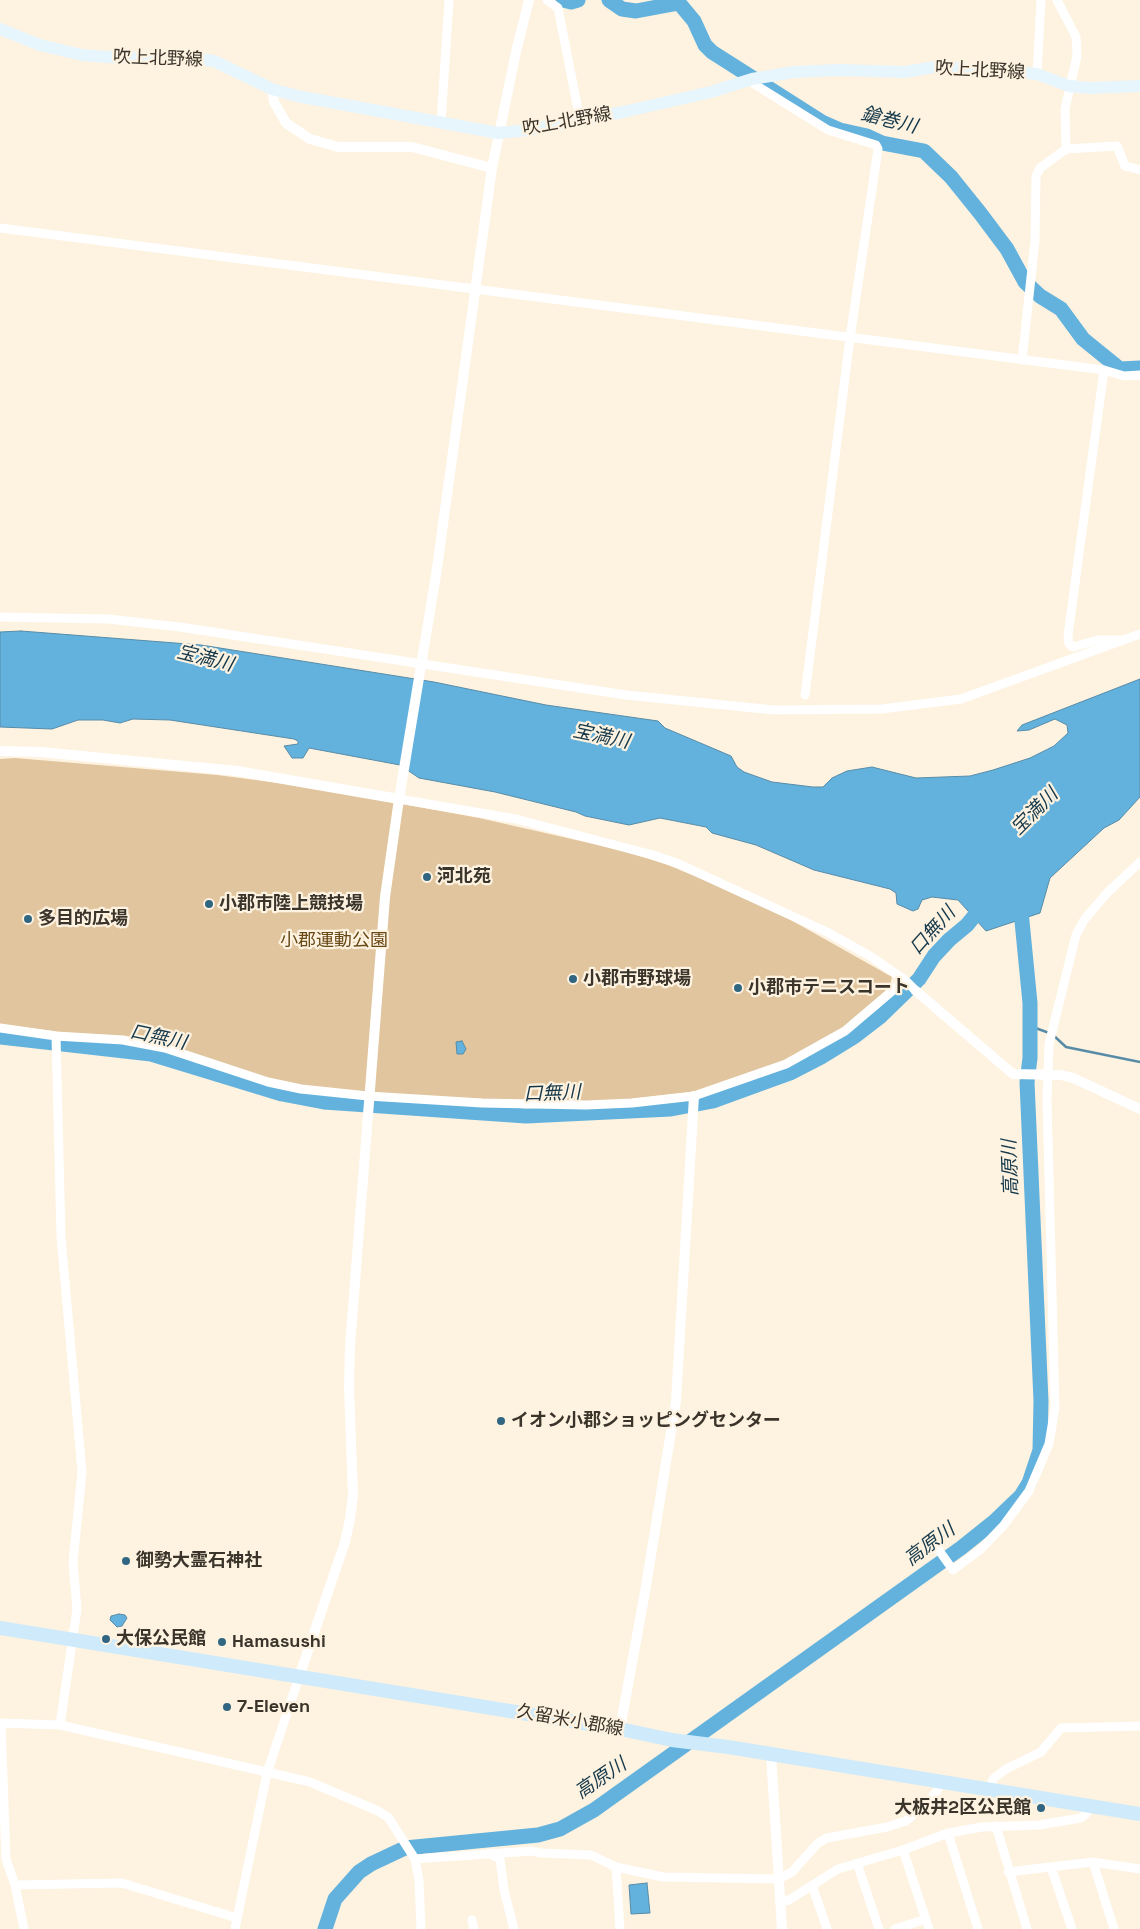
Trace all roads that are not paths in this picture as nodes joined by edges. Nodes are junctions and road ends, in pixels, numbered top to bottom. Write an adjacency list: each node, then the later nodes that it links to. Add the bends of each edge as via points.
1 (449, 0): 13 (street)
2 (529, 0): 14 (street)
3 (547, 0): 12 (street, via 558,8)
4 (1041, 0): 7 (street)
5 (1057, 0): 9 (street, via 1076,37 1077,56)
6 (0, 29): 11 (main road, 吹上北野線, via 40,45 82,55 121,58 186,56 214,61)
7 (1037, 74): 8 (main road, 吹上北野線, via 940,66 905,72 794,72); 9 (main road, 吹上北野線)
8 (752, 79): 12 (main road, 吹上北野線, via 711,92); 20 (street, via 754,84 828,130 876,145 878,149)
9 (1069, 86): 10 (main road, 吹上北野線); 15 (street, via 1065,109)
10 (1140, 86)
11 (272, 89): 13 (main road, 吹上北野線); 16 (street, via 274,102 286,123 310,139 338,147 412,146)
12 (580, 120): 14 (main road, 吹上北野線)
13 (441, 123): 14 (main road, 吹上北野線)
14 (498, 133): 16 (street)
15 (1066, 149): 17 (street, via 1117,146 1125,166); 21 (street, via 1040,168 1036,176 1035,240)
16 (492, 168): 19 (street)
17 (1140, 170)
18 (0, 228): 19 (street)
19 (474, 290): 20 (street); 27 (street)
20 (850, 338): 21 (street); 28 (street)
21 (1022, 360): 22 (street)
22 (1104, 370): 23 (street, via 1124,376); 26 (street, via 1068,635 1069,644 1073,647 1098,640)
23 (1140, 374)
24 (0, 617): 27 (street, via 117,620 180,627)
25 (1140, 634): 26 (street)
26 (1123, 640): 27 (street, via 961,699 882,709 774,710 712,705)
27 (423, 665): 30 (street)
28 (805, 696)
29 (0, 751): 30 (street, via 237,771)
30 (399, 794): 32 (street, via 516,819 653,855 796,916 870,956); 37 (street, via 380,947)
31 (1140, 862): 36 (street, via 1108,892 1084,920 1076,935 1049,1044)
32 (905, 980): 33 (street); 38 (street, via 845,1031 786,1064)
33 (916, 991): 36 (street, via 1013,1074)
34 (0, 1028): 35 (street)
35 (56, 1036): 37 (street, via 123,1040 156,1046 268,1082); 42 (street, via 61,1237 82,1472 72,1562 77,1609)
36 (1047, 1074): 39 (street, via 1073,1078); 40 (street, via 1053,1431 1028,1491 981,1549 953,1570)
37 (368, 1096): 38 (street, via 586,1105); 43 (street, via 350,1346 353,1496 345,1542)
38 (694, 1096): 47 (street, via 676,1401)
39 (1140, 1109)
40 (939, 1550)
41 (0, 1628): 42 (main road, 久留米小郡線)
42 (72, 1642): 43 (main road, 久留米小郡線); 45 (street)
43 (299, 1677): 47 (main road, 久留米小郡線); 49 (street)
44 (1, 1723): 45 (street); 67 (street, via 6,1859)
45 (60, 1725): 49 (street)
46 (1140, 1726): 51 (street, via 1061,1728 1041,1752 1006,1769 994,1778)
47 (620, 1729): 48 (main road, 久留米小郡線)
48 (771, 1755): 50 (main road, 久留米小郡線); 65 (street)
49 (267, 1773): 58 (street, via 310,1782 376,1810 388,1817); 69 (street)
50 (940, 1782): 51 (main road, 久留米小郡線); 65 (street, via 926,1804 906,1821 827,1838 818,1843 792,1872)
51 (988, 1790): 52 (main road, 久留米小郡線)
52 (1087, 1806): 53 (main road, 久留米小郡線); 54 (street, via 1087,1813 1081,1818 1039,1825)
53 (1140, 1814)
54 (996, 1826): 55 (street); 64 (street)
55 (948, 1833): 56 (street); 81 (street)
56 (903, 1850): 60 (street); 70 (street)
57 (489, 1853): 58 (street); 61 (street, via 519,1850 540,1854 591,1855); 74 (street, via 500,1859)
58 (414, 1858): 73 (street)
59 (1093, 1862): 62 (street); 63 (street); 84 (street)
60 (857, 1863): 66 (street, via 838,1869); 78 (street)
61 (616, 1867): 65 (street, via 663,1877); 75 (street)
62 (1050, 1867): 64 (street); 83 (street)
63 (1140, 1870)
64 (1008, 1872): 82 (street)
65 (779, 1879): 68 (street)
66 (812, 1885): 68 (street); 77 (street)
67 (15, 1886): 69 (street, via 122,1883); 71 (street)
68 (780, 1902): 76 (street)
69 (237, 1918): 72 (street)
70 (926, 1919): 79 (street); 80 (street)
71 (24, 1929)
72 (235, 1929)
73 (421, 1929)
74 (514, 1929)
75 (620, 1929)
76 (782, 1929)
77 (827, 1929)
78 (878, 1929)
79 (895, 1929)
80 (929, 1929)
81 (978, 1929)
82 (1027, 1929)
83 (1072, 1929)
84 (1114, 1929)

